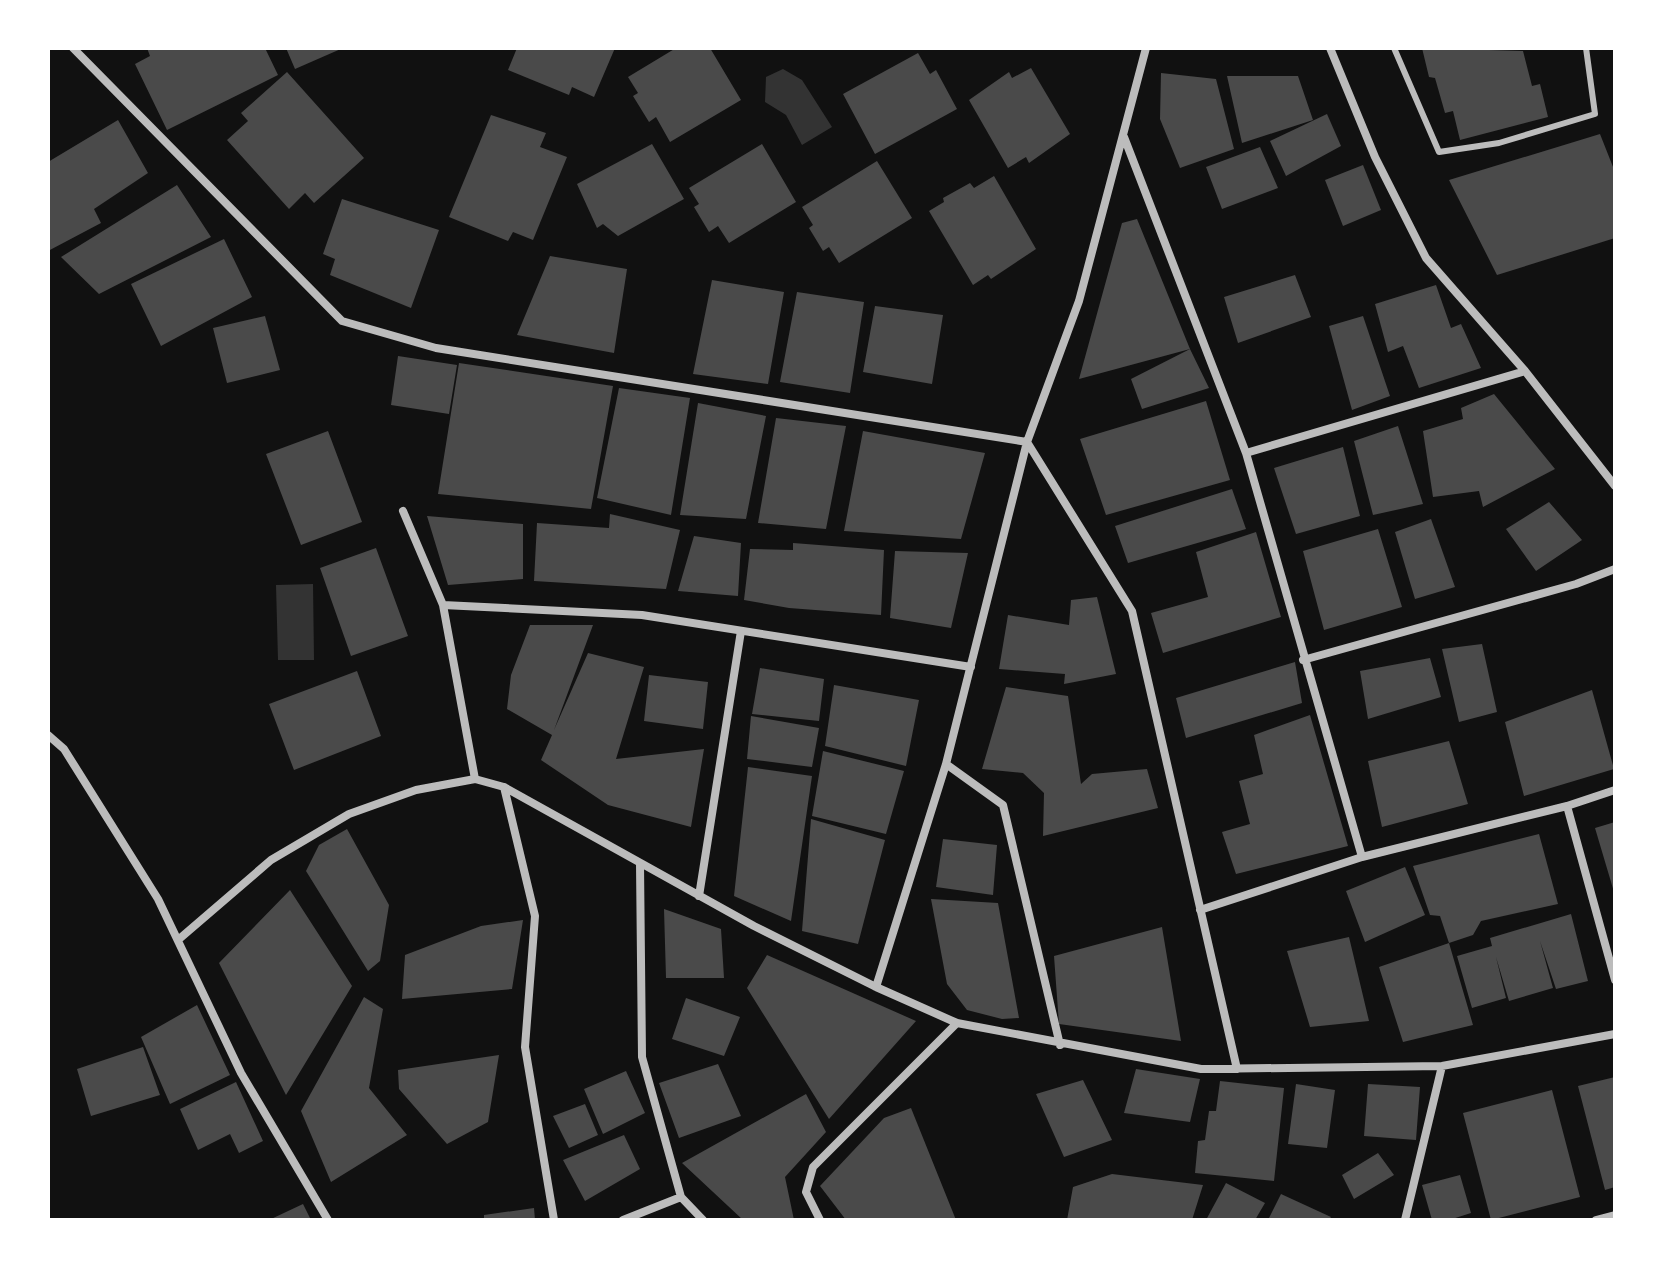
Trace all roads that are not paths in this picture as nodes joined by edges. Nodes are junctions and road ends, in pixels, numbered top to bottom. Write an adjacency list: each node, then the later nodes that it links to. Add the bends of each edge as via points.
1 (73, 48): 8 (street, via 342,321 436,348)
2 (1146, 48): 6 (street)
3 (1330, 48): 7 (street, via 1375,157 1426,258)
4 (1394, 48): 5 (lane, via 1439,152 1499,143 1595,114)
5 (1586, 48)
6 (1124, 137): 8 (street, via 1079,301); 9 (street)
7 (1525, 371): 9 (street); 10 (street)
8 (1027, 442): 16 (street); 26 (street, via 1132,611)
9 (1246, 453): 15 (street)
10 (1615, 486)
11 (403, 511): 13 (street)
12 (1615, 569): 15 (street)
13 (443, 605): 14 (street, via 642,615); 19 (street)
14 (741, 631): 16 (street); 25 (street)
15 (1303, 660): 23 (street)
16 (971, 667): 18 (street)
17 (48, 735): 27 (street, via 64,749)
18 (946, 764): 29 (street); 32 (street, via 1003,805)
19 (475, 779): 20 (street); 27 (street, via 416,790 349,814 271,860)
20 (504, 787): 24 (street); 38 (street, via 535,916 525,1047)
21 (1615, 790): 22 (street)
22 (1567, 806): 23 (street); 28 (street)
23 (1362, 857): 26 (street)
24 (640, 864): 25 (street); 35 (street, via 642,1057)
25 (699, 896): 29 (street)
26 (1200, 910): 34 (street)
27 (178, 940): 37 (street, via 241,1073)
28 (1615, 980)
29 (876, 987): 30 (street)
30 (957, 1023): 32 (street); 41 (street, via 813,1167 806,1192)
31 (1615, 1034): 33 (street)
32 (1060, 1045): 34 (street, via 1201,1069)
33 (1442, 1066): 34 (street); 42 (street)
34 (1237, 1069)
35 (681, 1197): 39 (street); 40 (street)
36 (1615, 1215): 43 (street)
37 (328, 1220)
38 (554, 1220)
39 (623, 1220)
40 (703, 1220)
41 (820, 1220)
42 (1405, 1220)
43 (1596, 1220)

